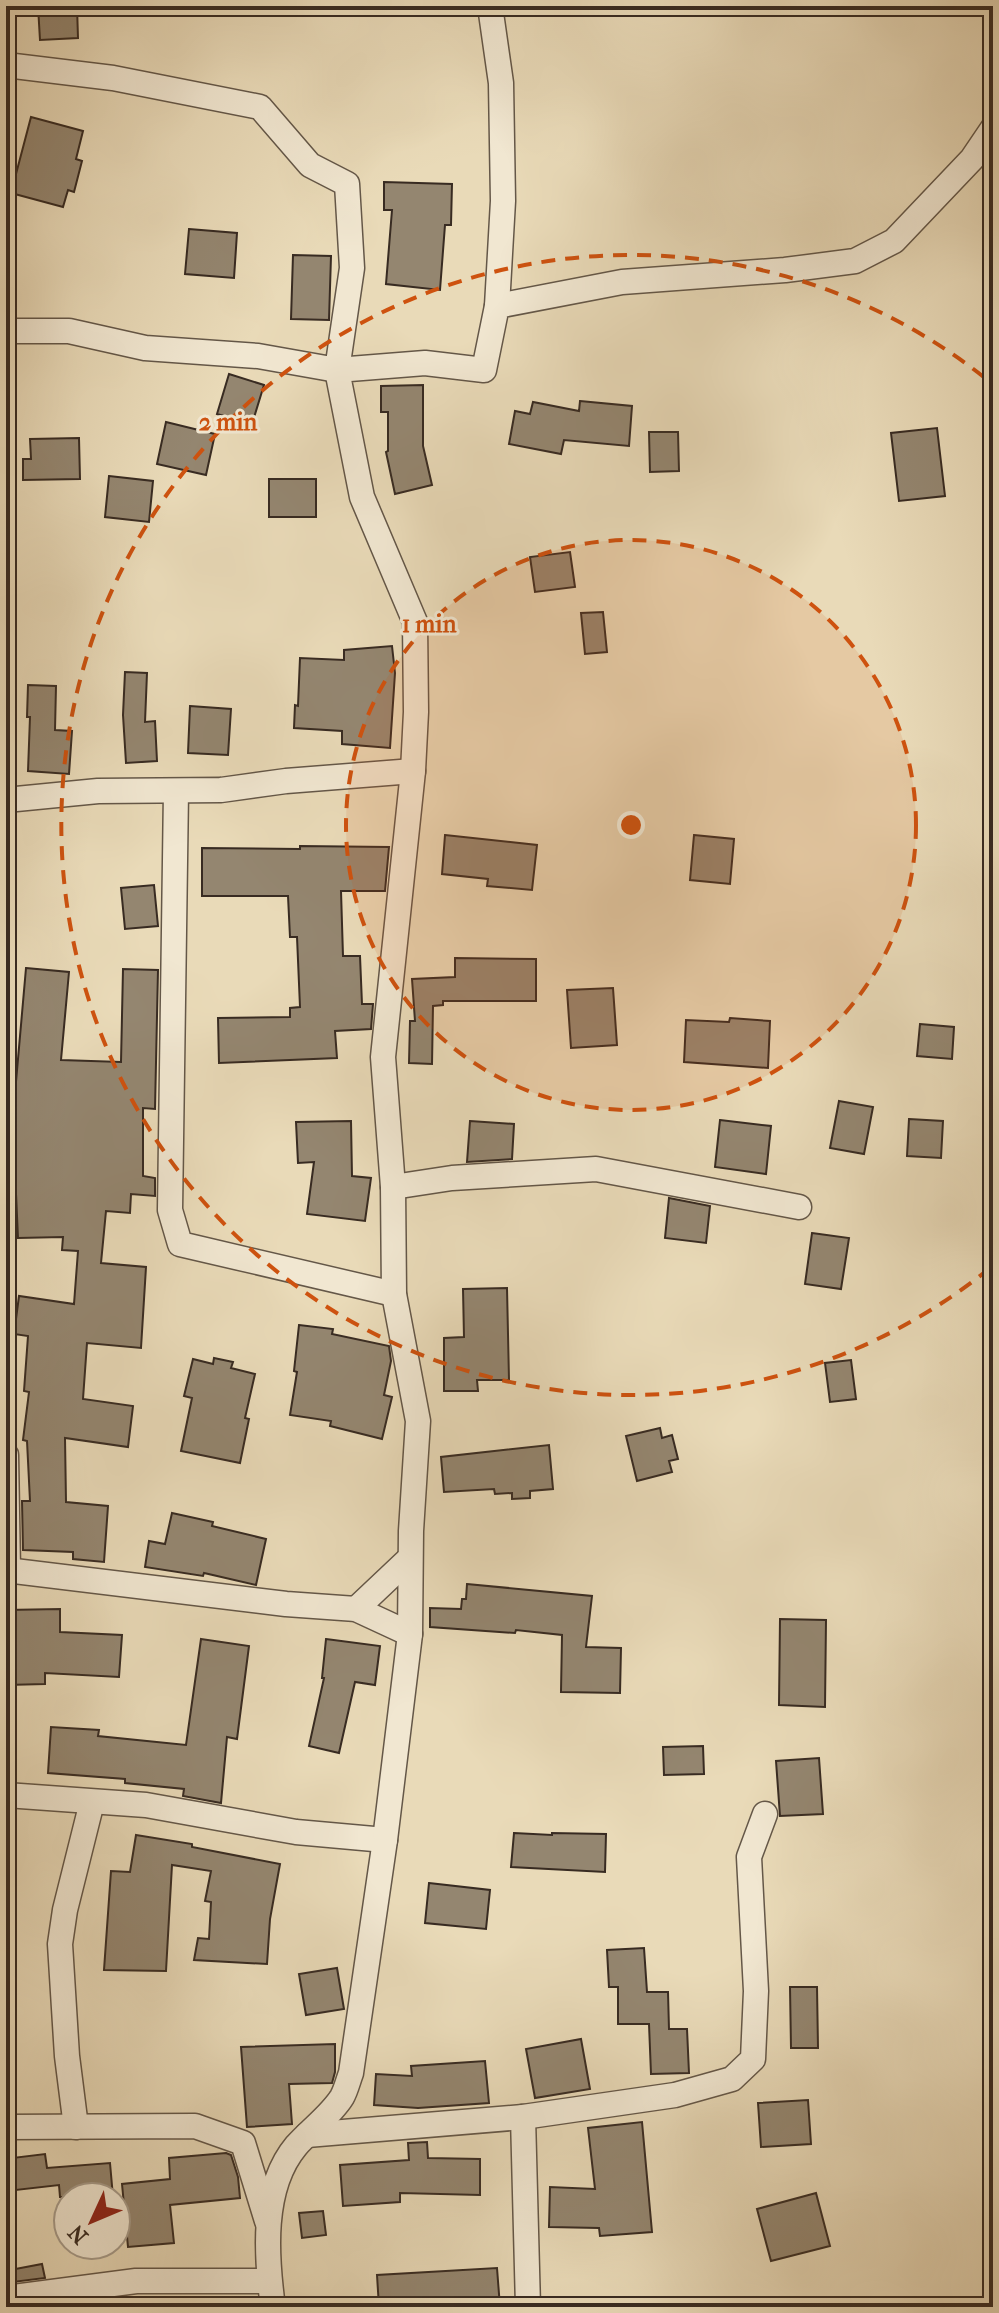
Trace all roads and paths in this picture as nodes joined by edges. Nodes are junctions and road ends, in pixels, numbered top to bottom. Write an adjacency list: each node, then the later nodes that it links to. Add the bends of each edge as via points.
1 (490, 6): 4 (street, via 501,83 503,201)
2 (6, 65): 6 (street, via 113,78 260,107 310,165 347,184 352,268)
3 (993, 128): 4 (street, via 972,159 894,241 855,261 622,282)
4 (497, 306): 6 (street, via 484,370 425,363)
5 (6, 331): 6 (street, via 69,331 145,348 258,356)
6 (337, 370): 7 (street, via 362,497 415,622)
7 (413, 771): 8 (street); 10 (street, via 383,1057)
8 (176, 791): 9 (street, via 98,791); 12 (street, via 170,1210 180,1244)
9 (6, 800)
10 (393, 1187): 11 (street, via 596,1169); 12 (street)
11 (799, 1207)
12 (394, 1294): 14 (street, via 418,1421)
13 (6, 1455): 15 (street)
14 (410, 1558): 16 (street); 17 (street)
15 (7, 1570): 16 (street)
16 (356, 1609): 17 (street)
17 (410, 1634): 21 (street)
18 (6, 1795): 19 (street)
19 (92, 1802): 21 (street); 24 (street, via 60,1944)
20 (765, 1814): 22 (street, via 749,1857 756,1991 753,2059 732,2079 675,2095)
21 (385, 1840): 25 (street, via 351,2073 342,2097)
22 (523, 2117): 25 (street); 30 (street)
23 (6, 2127): 24 (street)
24 (76, 2127): 26 (street, via 195,2126 243,2143)
25 (307, 2135): 26 (street, via 277,2180)
26 (269, 2228): 27 (street)
27 (269, 2281): 28 (street, via 136,2281); 29 (street)
28 (6, 2298)
29 (273, 2307)
30 (528, 2307)

